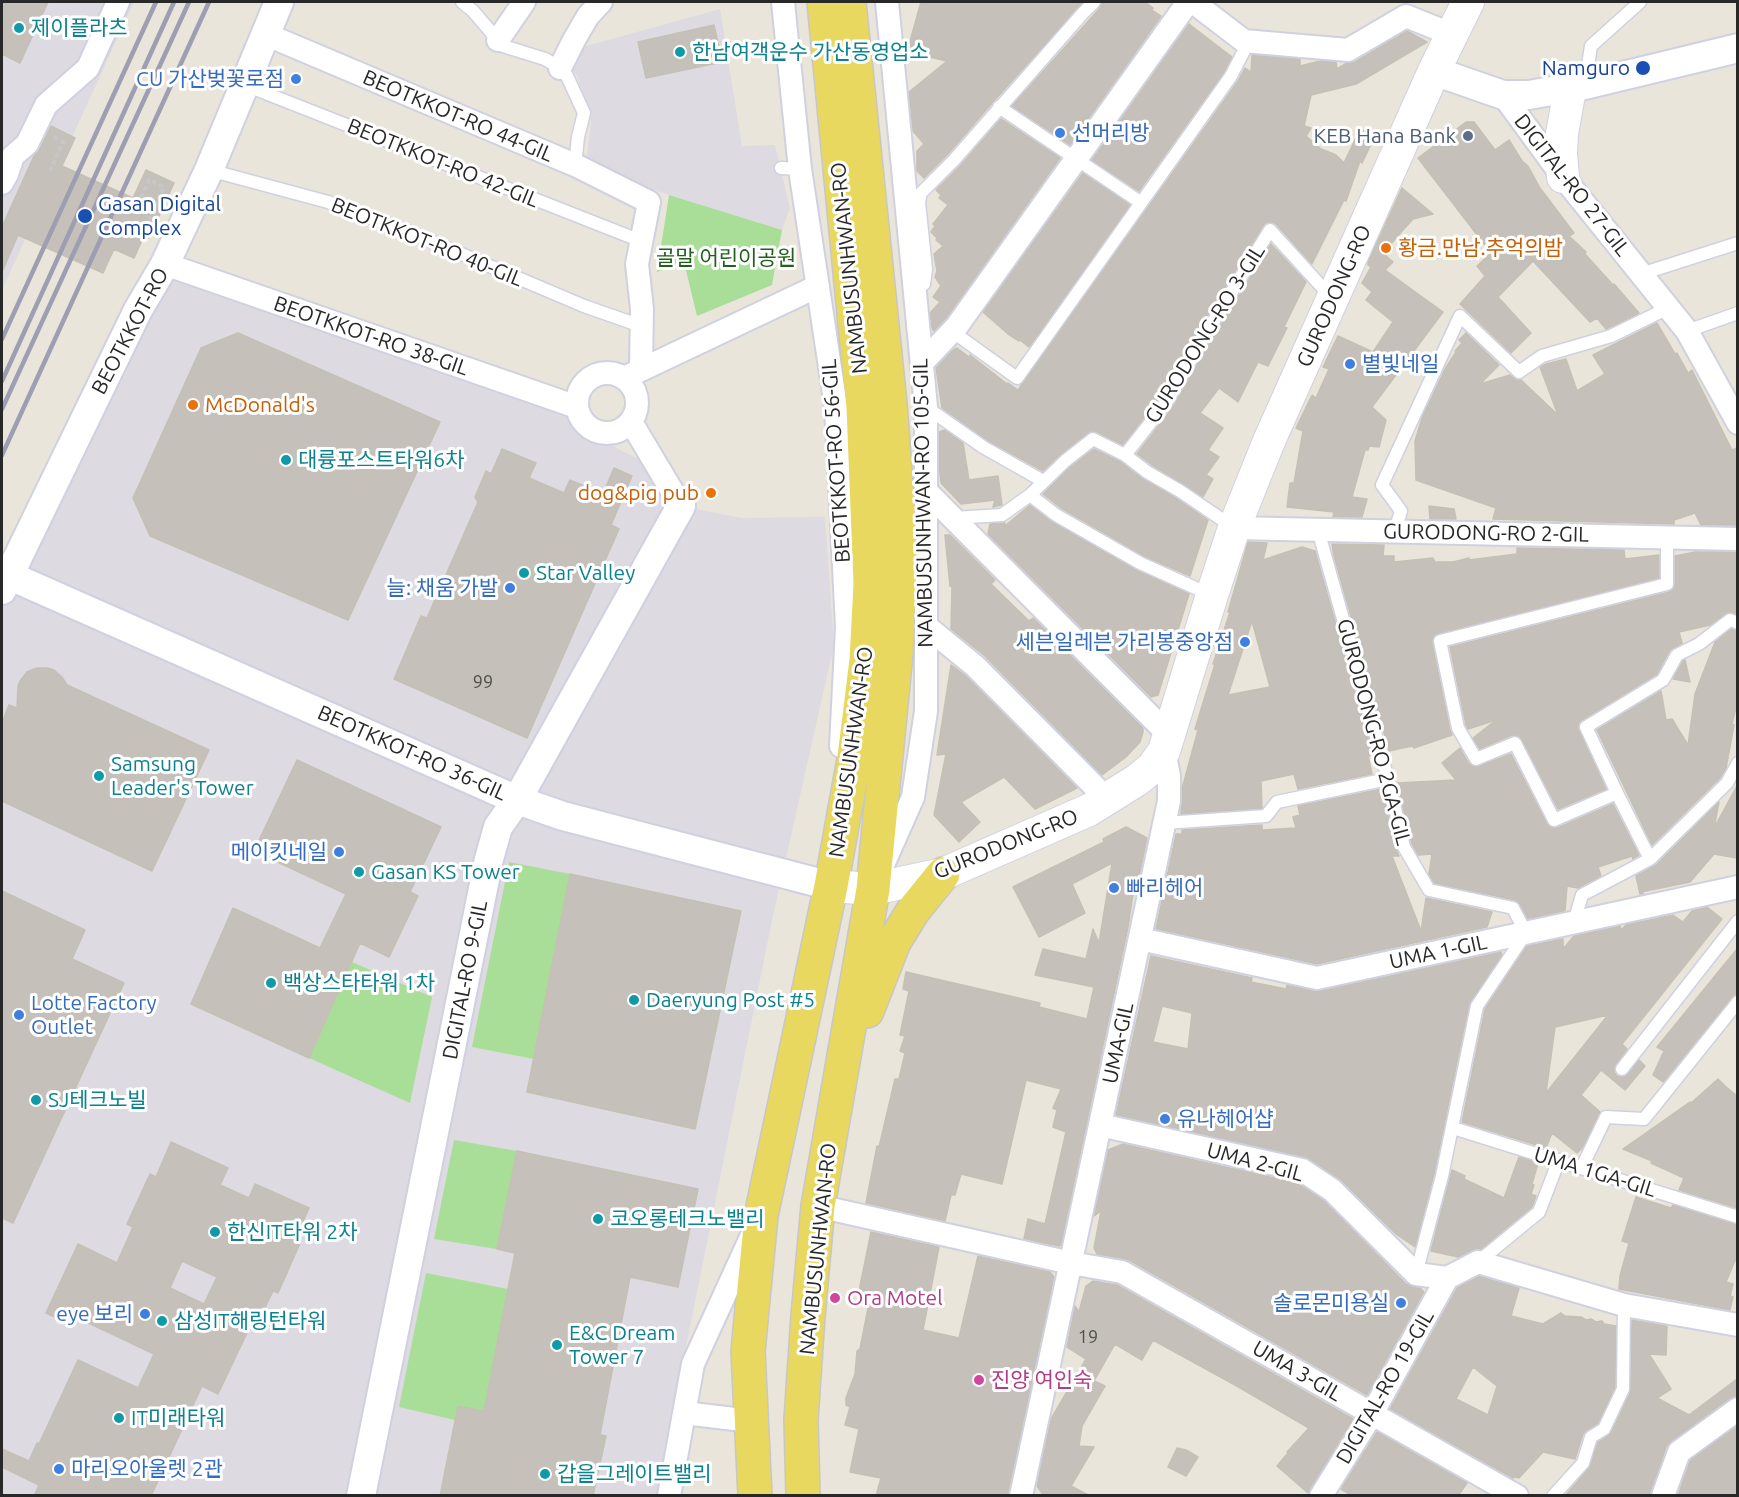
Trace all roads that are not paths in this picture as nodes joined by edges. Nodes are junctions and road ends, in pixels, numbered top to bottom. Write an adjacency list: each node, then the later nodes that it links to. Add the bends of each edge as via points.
1 (118, 2): 31 (street, via 88,68 46,105 27,144 13,156)
2 (279, 2): 17 (street, BEOTKKOT-RO)
3 (462, 2): 18 (lane)
4 (524, 2): 18 (street)
5 (601, 2): 21 (street, via 588,16)
6 (783, 2): 37 (street, BEOTKKOT-RO 56-GIL, via 790,168)
7 (824, 2): 75 (main road, NAMBUSUNHWAN-RO, via 863,407 870,584 866,660 853,765)
8 (849, 2): 77 (main road, NAMBUSUNHWAN-RO, via 901,551 896,653)
9 (887, 2): 16 (street, NAMBUSUNHWAN-RO 105-GIL)
10 (899, 2): 16 (lane)
11 (1094, 2): 26 (lane)
12 (1188, 2): 27 (street)
13 (1193, 2): 19 (street, via 1244,41)
14 (1640, 2): 24 (lane, via 1591,46)
15 (1462, 12): 19 (street, via 1406,16 1348,50); 22 (main road, GURODONG-RO)
16 (890, 27): 38 (street, NAMBUSUNHWAN-RO 105-GIL)
17 (265, 34): 23 (street, BEOTKKOT-RO); 28 (street, BEOTKKOT-RO 44-GIL)
18 (498, 40): 21 (lane, via 503,46)
19 (1250, 41): 32 (lane, via 1231,76)
20 (1737, 48): 24 (street)
21 (560, 68): 28 (lane, via 584,113)
22 (1434, 71): 25 (street); 39 (main road, GURODONG-RO)
23 (245, 85): 29 (street, BEOTKKOT-RO); 33 (lane, BEOTKKOT-RO 42-GIL)
24 (1577, 87): 25 (street); 30 (main road, via 1562,134)
25 (1503, 95): 30 (street, DIGITAL-RO 27-GIL)
26 (999, 107): 27 (lane); 38 (lane, via 921,193 926,269 924,284)
27 (1076, 159): 32 (lane); 44 (street)
28 (575, 165): 33 (street, BEOTKKOT-RO 44-GIL, via 649,202)
29 (209, 170): 35 (street, BEOTKKOT-RO); 42 (lane, BEOTKKOT-RO 40-GIL, via 328,202)
30 (1563, 177): 36 (street, DIGITAL-RO 27-GIL)
31 (2, 183)
32 (1140, 202): 44 (lane, via 1017,378)
33 (641, 241): 42 (street, via 637,264)
34 (1737, 243): 36 (lane, DIGITAL-RO 27-GIL)
35 (165, 264): 47 (street, BEOTKKOT-RO 38-GIL); 62 (street, BEOTKKOT-RO, via 138,310)
36 (1641, 274): 40 (street, DIGITAL-RO 27-GIL)
37 (818, 286): 46 (street); 75 (street, BEOTKKOT-RO 56-GIL, via 836,407 847,627)
38 (915, 292): 45 (street, NAMBUSUNHWAN-RO 105-GIL)
39 (1333, 299): 51 (lane, GURODONG-RO 3-GIL, via 1270,230 1166,403); 57 (main road, GURODONG-RO)
40 (1668, 308): 43 (street, DIGITAL-RO 27-GIL); 59 (lane, via 1611,336 1542,356 1519,372 1460,316 1382,485 1401,511)
41 (1737, 313): 43 (lane)
42 (641, 327): 46 (street)
43 (1687, 331): 50 (street, DIGITAL-RO 27-GIL)
44 (953, 332): 45 (street)
45 (922, 363): 48 (street, NAMBUSUNHWAN-RO 105-GIL)
46 (632, 373): 47 (street, via 606,373 587,380 581,387); 49 (street, via 638,404)
47 (577, 407): 49 (street, via 585,423 602,433 620,431)
48 (926, 407): 52 (lane, via 983,447); 53 (street, NAMBUSUNHWAN-RO 105-GIL)
49 (631, 422): 55 (street)
50 (1737, 423)
51 (1125, 455): 52 (lane, via 1093,439); 57 (lane)
52 (1043, 481): 54 (lane)
53 (926, 491): 56 (street); 65 (street, NAMBUSUNHWAN-RO 105-GIL)
54 (1030, 495): 56 (lane, via 1002,514); 63 (lane, via 1140,563)
55 (681, 506): 71 (street, DIGITAL-RO 9-GIL)
56 (953, 518): 66 (street)
57 (1234, 528): 58 (street, GURODONG-RO 2-GIL); 63 (main road, GURODONG-RO)
58 (1318, 530): 59 (street, GURODONG-RO 2-GIL); 68 (lane, GURODONG-RO 2GA-GIL)
59 (1395, 531): 60 (street, GURODONG-RO 2-GIL)
60 (1667, 538): 61 (street, GURODONG-RO 2-GIL); 69 (lane, via 1667,584 1440,641 1458,728 1476,759 1515,743 1554,820)
61 (1737, 539)
62 (5, 582): 71 (street, BEOTKKOT-RO 36-GIL)
63 (1212, 595): 66 (main road, GURODONG-RO)
64 (1737, 623): 69 (lane, via 1731,620 1699,644 1677,654 1663,680 1586,727)
65 (926, 626): 70 (street, GURODONG-RO, via 975,666); 77 (street, NAMBUSUNHWAN-RO 105-GIL, via 926,711 912,797)
66 (1167, 744): 70 (main road, GURODONG-RO, via 1152,768); 72 (street, UMA-GIL, via 1169,801)
67 (1737, 763): 73 (lane, via 1727,783)
68 (1389, 779): 72 (lane, via 1277,802 1266,816); 80 (lane, GURODONG-RO 2GA-GIL, via 1404,847 1429,890 1513,908)
69 (1617, 794): 73 (lane)
70 (1107, 799): 74 (main road, GURODONG-RO)
71 (517, 800): 75 (street, BEOTKKOT-RO 36-GIL, via 563,816); 103 (street, DIGITAL-RO 9-GIL, via 498,827 489,859)
72 (1165, 823): 81 (street, UMA-GIL)
73 (1650, 859): 79 (lane, via 1582,895)
74 (943, 874): 77 (main road, GURODONG-RO); 84 (main road, via 894,942)
75 (831, 886): 77 (main road, GURODONG-RO); 90 (main road, NAMBUSUNHWAN-RO)
76 (1737, 887): 79 (street, UMA 1-GIL)
77 (873, 888): 84 (main road, NAMBUSUNHWAN-RO)
78 (1737, 921): 83 (lane)
79 (1574, 922): 80 (street, UMA 1-GIL)
80 (1527, 933): 81 (street, UMA 1-GIL, via 1317,978); 86 (lane, via 1477,1006)
81 (1140, 939): 85 (street, UMA-GIL)
82 (1737, 1002): 88 (lane, via 1644,1119 1606,1117)
83 (1622, 1069)
84 (839, 1086): 89 (main road, NAMBUSUNHWAN-RO)
85 (1100, 1125): 93 (street, UMA-GIL); 94 (street, UMA 2-GIL, via 1302,1170 1332,1190)
86 (1453, 1128): 87 (lane, UMA 1GA-GIL); 94 (lane)
87 (1559, 1160): 88 (lane, UMA 1GA-GIL); 92 (lane, via 1539,1212)
88 (1582, 1167): 91 (lane, UMA 1GA-GIL)
89 (818, 1206): 93 (street); 106 (main road, NAMBUSUNHWAN-RO, via 801,1420)
90 (761, 1216): 99 (street, via 693,1364); 101 (main road, NAMBUSUNHWAN-RO, via 748,1351)
91 (1737, 1217)
92 (1478, 1262): 95 (street); 96 (street)
93 (1071, 1263): 100 (street, UMA 3-GIL, via 1122,1272); 102 (street, UMA-GIL)
94 (1416, 1274): 95 (street)
95 (1447, 1278): 100 (street, DIGITAL-RO 19-GIL)
96 (1624, 1305): 97 (street); 109 (lane, via 1623,1389 1604,1429 1591,1437 1583,1463)
97 (1737, 1325)
98 (1737, 1409): 110 (street, via 1679,1452)
99 (684, 1413): 101 (street); 104 (street)
100 (1372, 1414): 107 (street, DIGITAL-RO 19-GIL); 108 (street, UMA 3-GIL)
101 (752, 1421): 105 (main road, NAMBUSUNHWAN-RO)
102 (1022, 1495)
103 (361, 1496)
104 (669, 1496)
105 (755, 1496)
106 (804, 1496)
107 (1321, 1496)
108 (1517, 1496)
109 (1553, 1496)
110 (1663, 1496)

